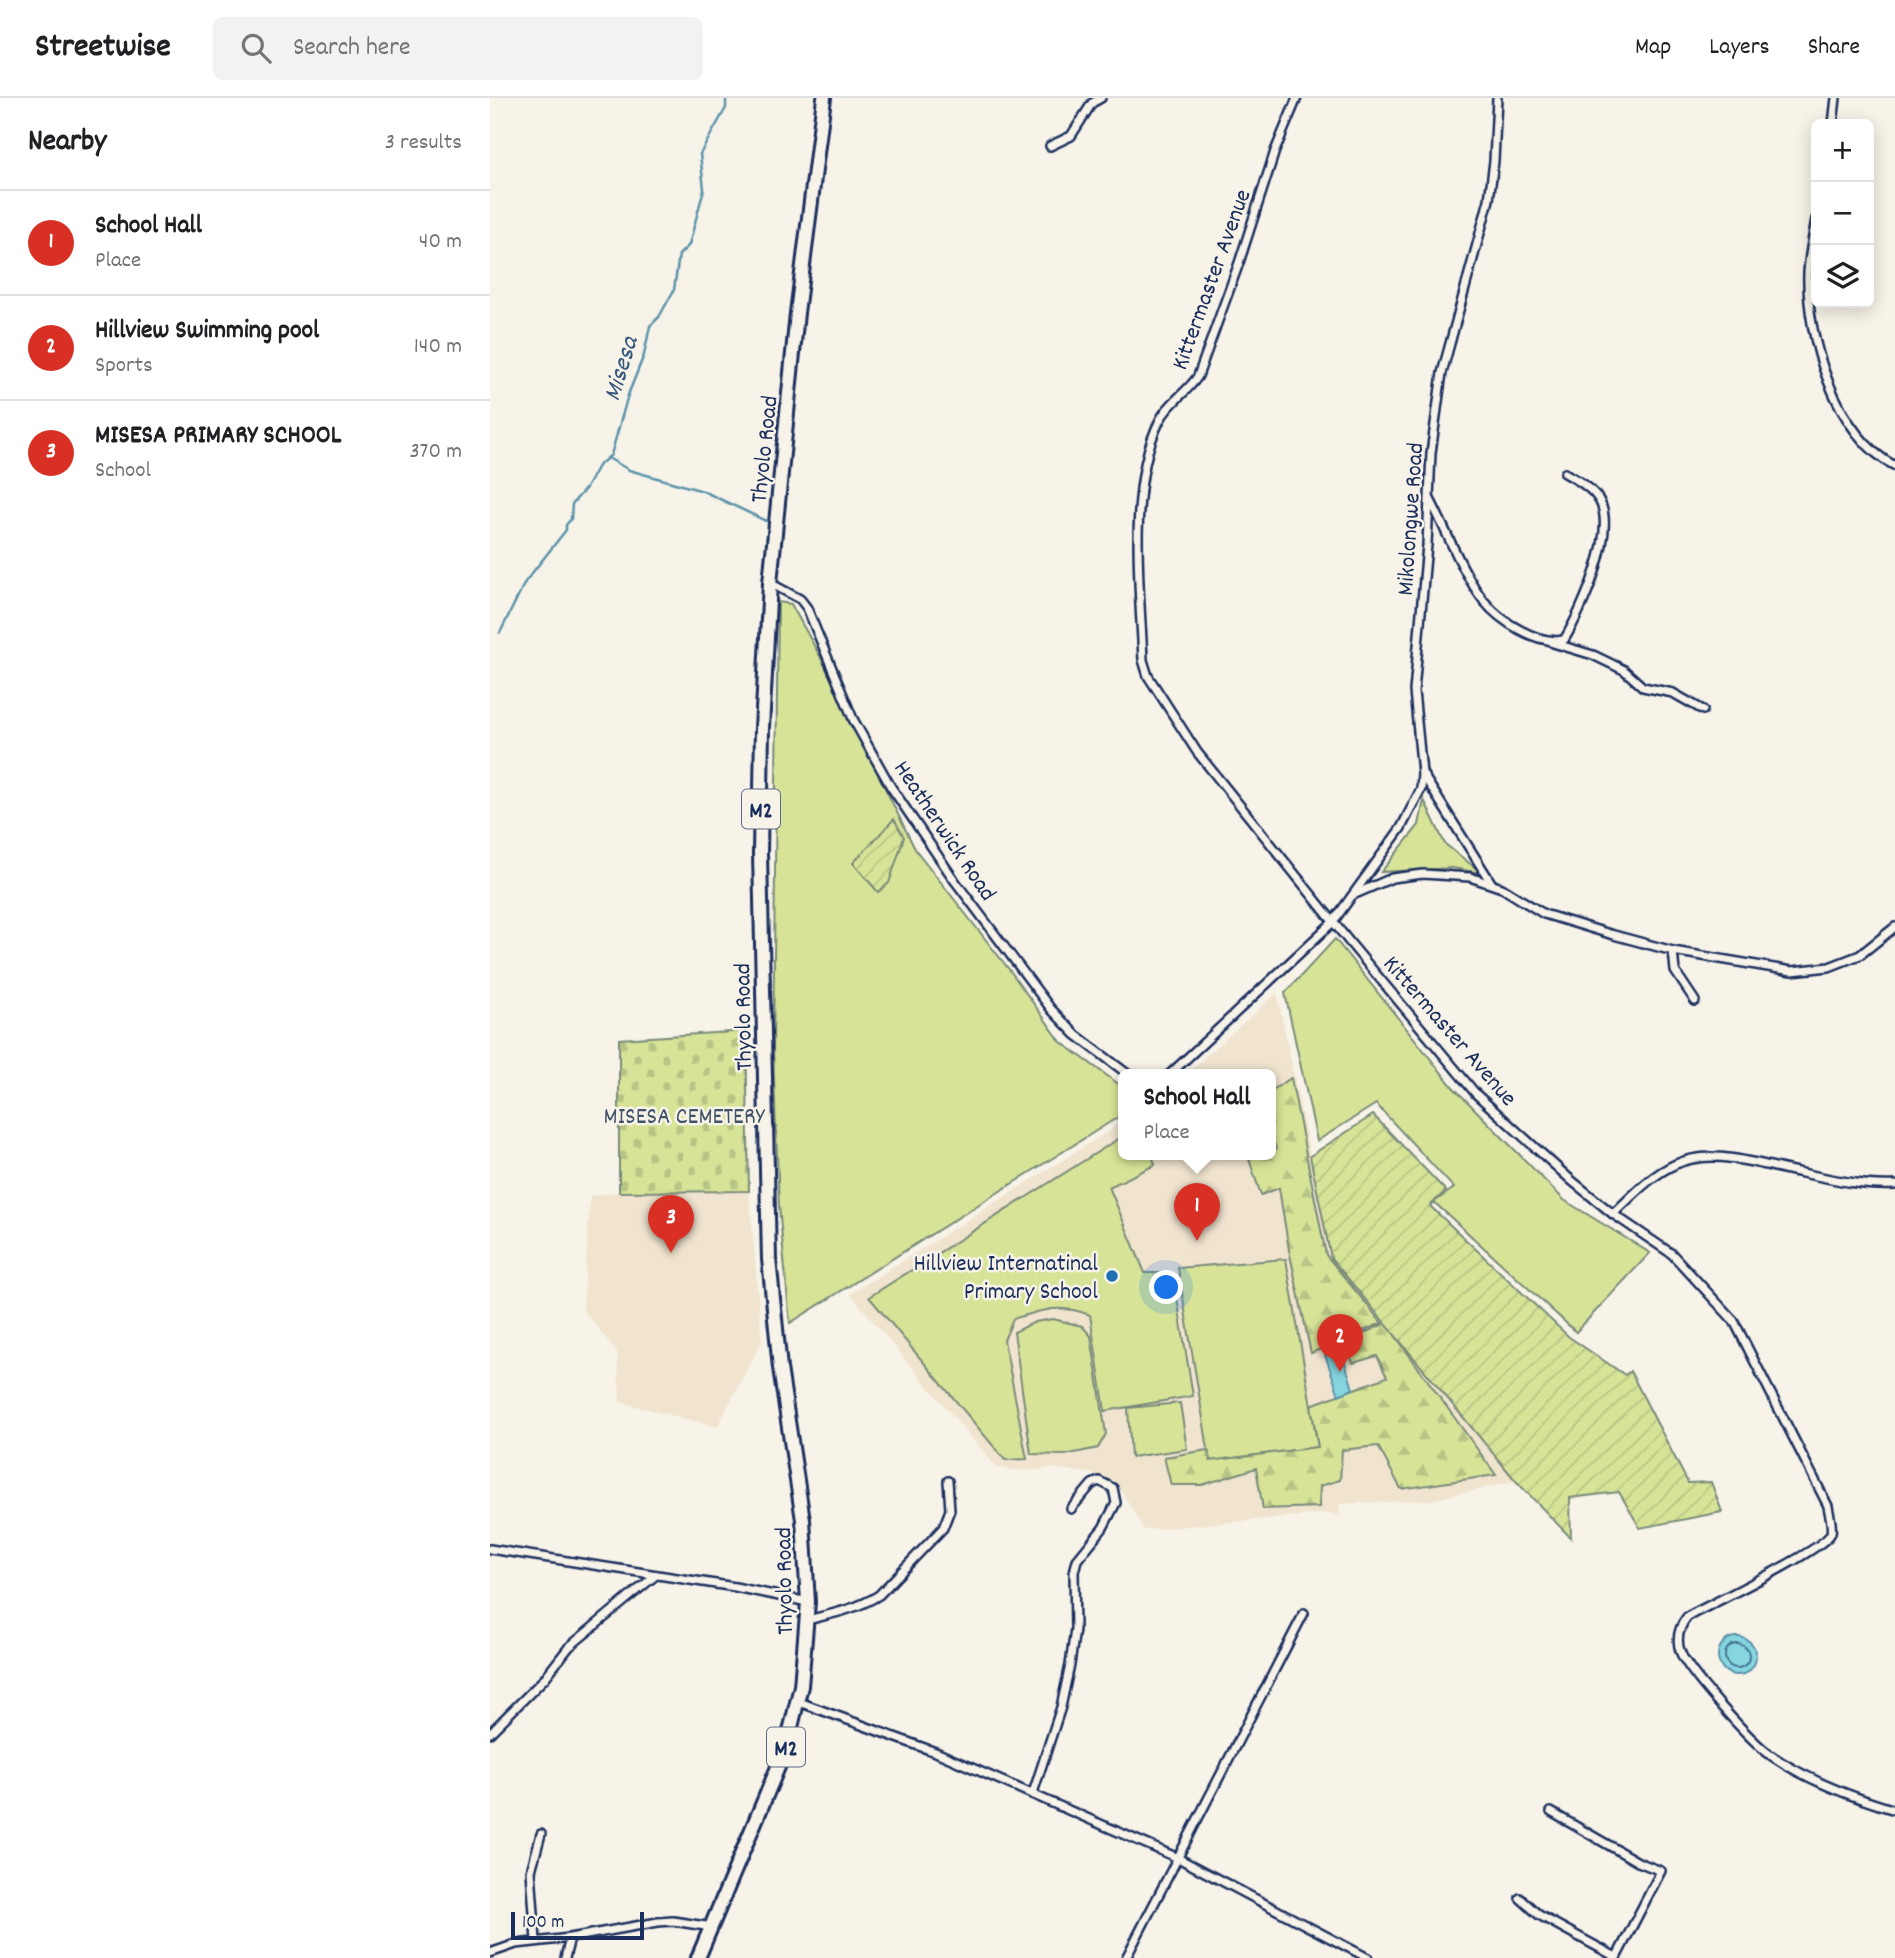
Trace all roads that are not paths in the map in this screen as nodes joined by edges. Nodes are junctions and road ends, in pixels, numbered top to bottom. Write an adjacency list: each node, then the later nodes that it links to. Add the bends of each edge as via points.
1 (824, 98): 12 (highway, Thyolo Road / M2)
2 (1101, 98): 7 (street, via 1092,103 1070,136)
3 (1297, 98): 18 (street, Kittermaster Avenue, via 1198,376 1167,408 1153,435 1143,469 1138,550 1143,660 1148,677 1197,752)
4 (1497, 98): 11 (street, Mikolongwe Road, via 1489,200 1442,373)
5 (1836, 98): 6 (street)
6 (1834, 119)
7 (1050, 146)
8 (1812, 245): 9 (street, via 1809,301 1825,376 1871,450)
9 (1895, 466)
10 (1565, 473): 13 (street, via 1598,498 1604,528 1601,555 1575,622 1564,640)
11 (1429, 496): 13 (street, via 1485,603 1524,634); 15 (street, Mikolongwe Road, via 1414,691)
12 (770, 583): 22 (street, Heatherwick Road, via 800,598 807,608 853,719 891,787 955,881 1051,1009); 30 (highway, Thyolo Road / M2, via 760,854 767,1215 780,1368 803,1520)
13 (1549, 642): 14 (street, via 1593,655 1624,670 1643,687 1673,693)
14 (1703, 710)
15 (1423, 773): 16 (street); 17 (street, Mikolongwe Road, via 1421,789 1406,819)
16 (1493, 885): 17 (street, via 1470,877 1423,874 1392,878); 20 (street, via 1544,914)
17 (1350, 897): 18 (street, Mikolongwe Road)
18 (1333, 922): 23 (street); 25 (street, Kittermaster Avenue, via 1476,1094)
19 (1895, 927): 20 (street, via 1860,955 1829,967 1792,971)
20 (1673, 951): 21 (street, via 1675,971)
21 (1695, 1001)
22 (1121, 1069)
23 (1175, 1069)
24 (1895, 1185): 25 (street, via 1854,1182 1747,1161 1699,1158 1652,1178)
25 (1613, 1214): 36 (street, Kittermaster Avenue, via 1672,1254 1734,1321 1828,1506 1832,1530 1827,1540 1802,1556 1687,1617 1678,1630 1685,1662 1770,1755 1798,1772)
26 (948, 1481): 32 (street, via 950,1510 943,1528 879,1595 839,1613)
27 (1071, 1509): 35 (street, via 1092,1484 1099,1481 1113,1488 1116,1503 1077,1560 1070,1665)
28 (490, 1549): 29 (street)
29 (656, 1575): 30 (street); 34 (street, via 569,1647)
30 (808, 1602): 32 (highway, Thyolo Road / M2)
31 (1304, 1613): 39 (street)
32 (807, 1620): 33 (highway, Thyolo Road / M2)
33 (799, 1702): 35 (street); 41 (highway, Thyolo Road / M2, via 786,1748)
34 (490, 1733)
35 (1033, 1793): 39 (street)
36 (1895, 1810)
37 (1551, 1812): 49 (street, via 1661,1871)
38 (541, 1834): 43 (street, via 531,1871)
39 (1178, 1858): 47 (street); 48 (street)
40 (1520, 1898): 49 (street, via 1539,1915)
41 (712, 1927): 42 (street, via 667,1921); 46 (highway, Thyolo Road / M2)
42 (570, 1938): 43 (street); 45 (street)
43 (536, 1941): 44 (street)
44 (490, 1953)
45 (565, 1958)
46 (698, 1958)
47 (1126, 1958)
48 (1368, 1958)
49 (1616, 1958)

